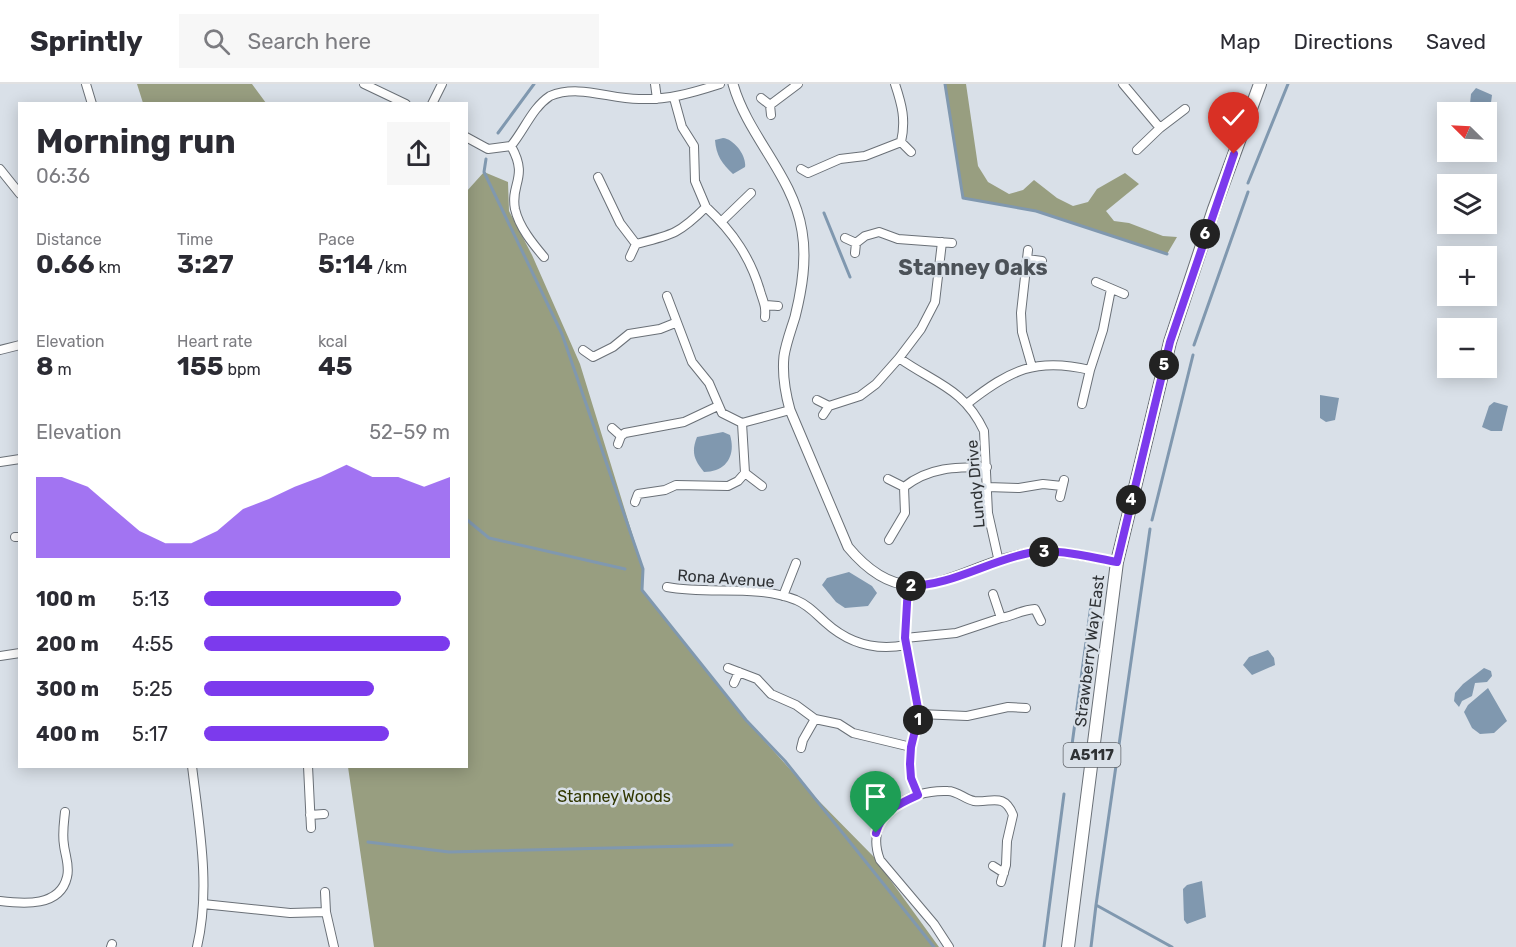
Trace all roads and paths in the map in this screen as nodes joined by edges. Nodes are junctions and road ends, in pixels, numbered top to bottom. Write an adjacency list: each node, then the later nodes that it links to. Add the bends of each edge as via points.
1 (86, 84): 16 (street)
2 (364, 84): 15 (street)
3 (442, 84): 17 (street)
4 (655, 84): 14 (street)
5 (720, 84): 12 (street)
6 (733, 84): 64 (street, via 750,125 794,198 802,231 804,278 784,358)
7 (798, 84): 18 (street)
8 (895, 84): 23 (street, via 903,109)
9 (1123, 84): 21 (street)
10 (563, 86): 14 (street); 24 (street, via 539,105)
11 (1258, 86): 80 (main road, Strawberry Way East / A5117, via 1170,342)
12 (674, 98): 14 (street); 32 (street, via 682,127 694,146 695,181)
13 (761, 98): 18 (street)
14 (657, 99)
15 (389, 100)
16 (91, 102)
17 (433, 102)
18 (770, 105): 20 (street)
19 (1185, 109): 21 (street)
20 (771, 115)
21 (1160, 128): 25 (street)
22 (468, 137): 24 (street, via 488,148)
23 (901, 142): 26 (street); 29 (street, via 865,156 840,159 804,171)
24 (511, 146): 41 (street, via 520,166 515,210)
25 (1137, 150)
26 (911, 152)
27 (0, 169): 30 (street)
28 (598, 177): 38 (street, via 620,223)
29 (808, 183)
30 (18, 192)
31 (751, 193): 33 (street)
32 (706, 207): 33 (street); 38 (street, via 673,235)
33 (722, 221): 49 (street, via 745,252)
34 (845, 237): 36 (street)
35 (942, 242): 36 (street, via 898,239 879,232); 37 (street); 56 (street, via 935,302)
36 (856, 243): 40 (street)
37 (952, 243)
38 (636, 244): 42 (street)
39 (1028, 250): 43 (street)
40 (855, 254)
41 (544, 257)
42 (630, 257)
43 (1027, 260): 44 (street); 57 (street, via 1021,313)
44 (1042, 261)
45 (1096, 282): 46 (street)
46 (1112, 289): 47 (street); 58 (street)
47 (1124, 294)
48 (667, 297): 52 (street)
49 (766, 305): 50 (street); 51 (street)
50 (778, 306)
51 (765, 317)
52 (675, 323): 55 (street, via 629,334 592,361); 62 (street)
53 (18, 346): 54 (street)
54 (0, 350)
55 (584, 350)
56 (899, 358): 60 (street, Lundy Drive); 63 (street, via 869,390)
57 (1032, 367): 58 (street, via 1071,365); 60 (street, via 996,381)
58 (1090, 370): 61 (street)
59 (817, 400): 63 (street)
60 (968, 403): 70 (street, Lundy Drive, via 984,430)
61 (1082, 404)
62 (718, 406): 66 (street, via 729,418); 67 (street, via 684,422 637,430 619,440)
63 (829, 406): 65 (street)
64 (790, 410): 66 (street); 82 (street, via 848,547 875,573)
65 (823, 415)
66 (742, 423): 71 (street)
67 (612, 428)
68 (18, 459): 69 (street)
69 (0, 462)
70 (987, 467): 74 (street, via 933,470); 75 (street, Lundy Drive)
71 (745, 473): 73 (street); 76 (street, via 728,486 681,485)
72 (888, 479): 74 (street)
73 (762, 486)
74 (904, 487): 78 (street, via 905,513)
75 (987, 487): 77 (street, via 1063,483); 79 (street, Lundy Drive, via 988,513)
76 (635, 494)
77 (1060, 497)
78 (889, 540)
79 (999, 562): 80 (street, via 1030,553 1056,552); 82 (street, via 939,582)
80 (1117, 562): 116 (main road, Strawberry Way East / A5117)
81 (796, 563): 85 (street, Rona Avenue)
82 (908, 586): 88 (street)
83 (668, 587): 85 (street, Rona Avenue)
84 (993, 594): 86 (street)
85 (783, 596): 88 (street, Rona Avenue, via 807,604 834,630 860,644 880,646)
86 (1001, 618): 87 (street, Rona Avenue, via 1038,606); 88 (street, Rona Avenue, via 956,633)
87 (1041, 621)
88 (905, 641): 95 (street)
89 (18, 653): 90 (street)
90 (0, 656)
91 (728, 668): 92 (street)
92 (739, 672): 93 (street); 96 (street)
93 (734, 683)
94 (1026, 708): 95 (street, via 1008,707 967,716)
95 (919, 714): 97 (street)
96 (815, 719): 97 (street, via 839,724 852,733); 98 (street)
97 (911, 747): 101 (street, via 911,778)
98 (801, 748)
99 (192, 768): 111 (street, via 201,838)
100 (308, 768): 104 (street)
101 (918, 795): 107 (street, via 949,791 973,801 991,799 1007,805 1013,815); 115 (street, via 885,814 879,823 875,847 880,860)
102 (65, 812): 110 (street, via 63,843 68,876 60,891 30,904)
103 (324, 814): 104 (street)
104 (310, 815): 105 (street)
105 (311, 828)
106 (993, 866): 107 (street)
107 (1004, 873): 108 (street)
108 (1001, 882)
109 (325, 892): 112 (street)
110 (0, 901)
111 (203, 904): 112 (street, via 290,913); 113 (street)
112 (326, 912): 114 (street)
113 (197, 947)
114 (334, 947)
115 (949, 947)
116 (1068, 947)

